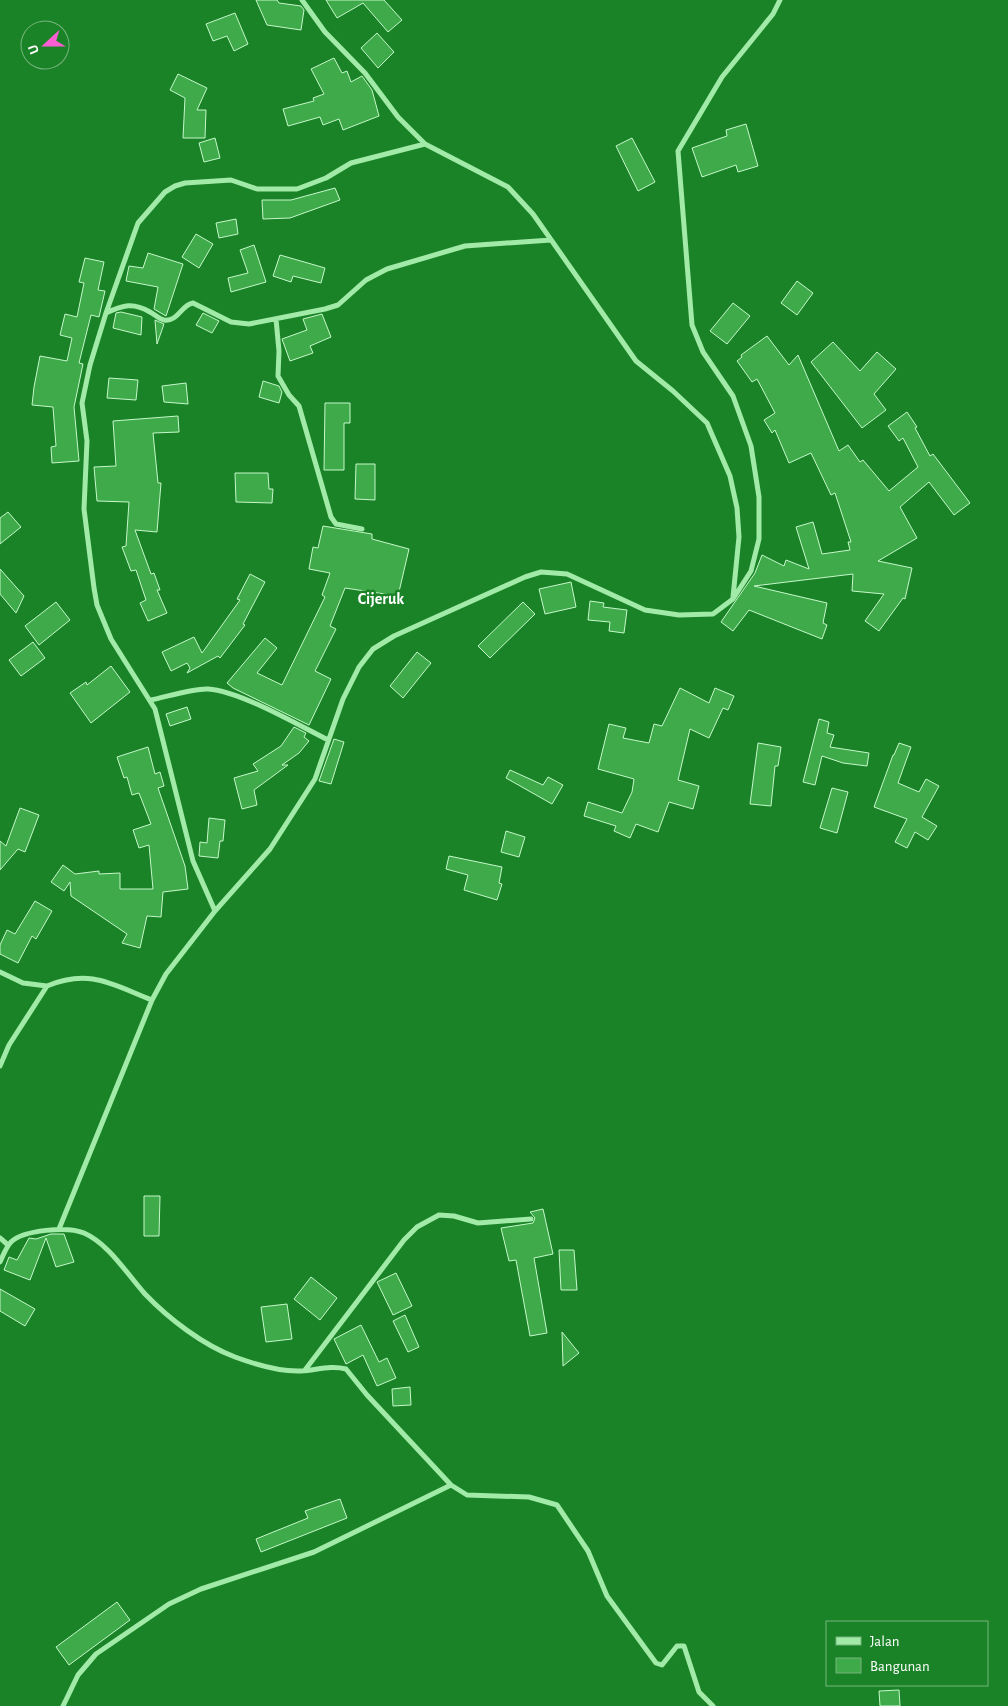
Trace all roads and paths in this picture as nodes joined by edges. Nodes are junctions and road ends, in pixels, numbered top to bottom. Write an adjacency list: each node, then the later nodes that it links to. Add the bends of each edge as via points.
1 (302, 0): 3 (street, via 325,32 365,73 398,117)
2 (780, 0): 8 (street, via 773,14 722,77 678,152 692,325 703,352 733,396 751,446 759,497 759,539 752,571)
3 (425, 144): 4 (street, via 508,187); 5 (street, via 350,164 297,189 257,189 231,180 175,186 165,192 138,223)
4 (551, 240): 6 (street, via 465,246 387,269 366,280 338,305); 8 (street, via 636,361 707,423 730,476 737,508 739,537)
5 (106, 313): 6 (street, via 132,304 163,320 176,317 185,306 193,303 238,324); 9 (street, via 82,404 86,441 86,532 97,605 111,639)
6 (276, 319): 7 (street, via 278,376 299,406 331,517 336,524)
7 (362, 529)
8 (733, 599): 10 (street, via 713,614 680,615 645,610 567,574 541,572 524,577 394,636 373,649 359,667 343,699)
9 (151, 700): 10 (street, via 207,689 228,693); 11 (street, via 193,861)
10 (328, 740): 11 (street, via 315,780 280,833 242,883)
11 (215, 911): 14 (street, via 166,974)
12 (0, 972): 13 (street, via 23,983)
13 (47, 986): 14 (street, via 90,977); 15 (street, via 9,1045)
14 (152, 1000): 17 (street)
15 (0, 1066)
16 (531, 1219): 21 (street, via 478,1223 439,1215 417,1226)
17 (59, 1229): 19 (street, via 16,1238); 21 (street, via 85,1234 100,1244 147,1296 198,1338 234,1357 281,1369)
18 (0, 1238): 19 (street)
19 (8, 1245): 20 (street)
20 (0, 1262)
21 (305, 1370): 22 (street, via 334,1366 346,1369)
22 (450, 1485): 23 (street, via 314,1552 201,1589 169,1604 96,1654 78,1675); 24 (street, via 467,1495 529,1497 557,1505 588,1551 607,1596 656,1663 662,1665 678,1646 684,1646 699,1692)
23 (63, 1706)
24 (713, 1706)

